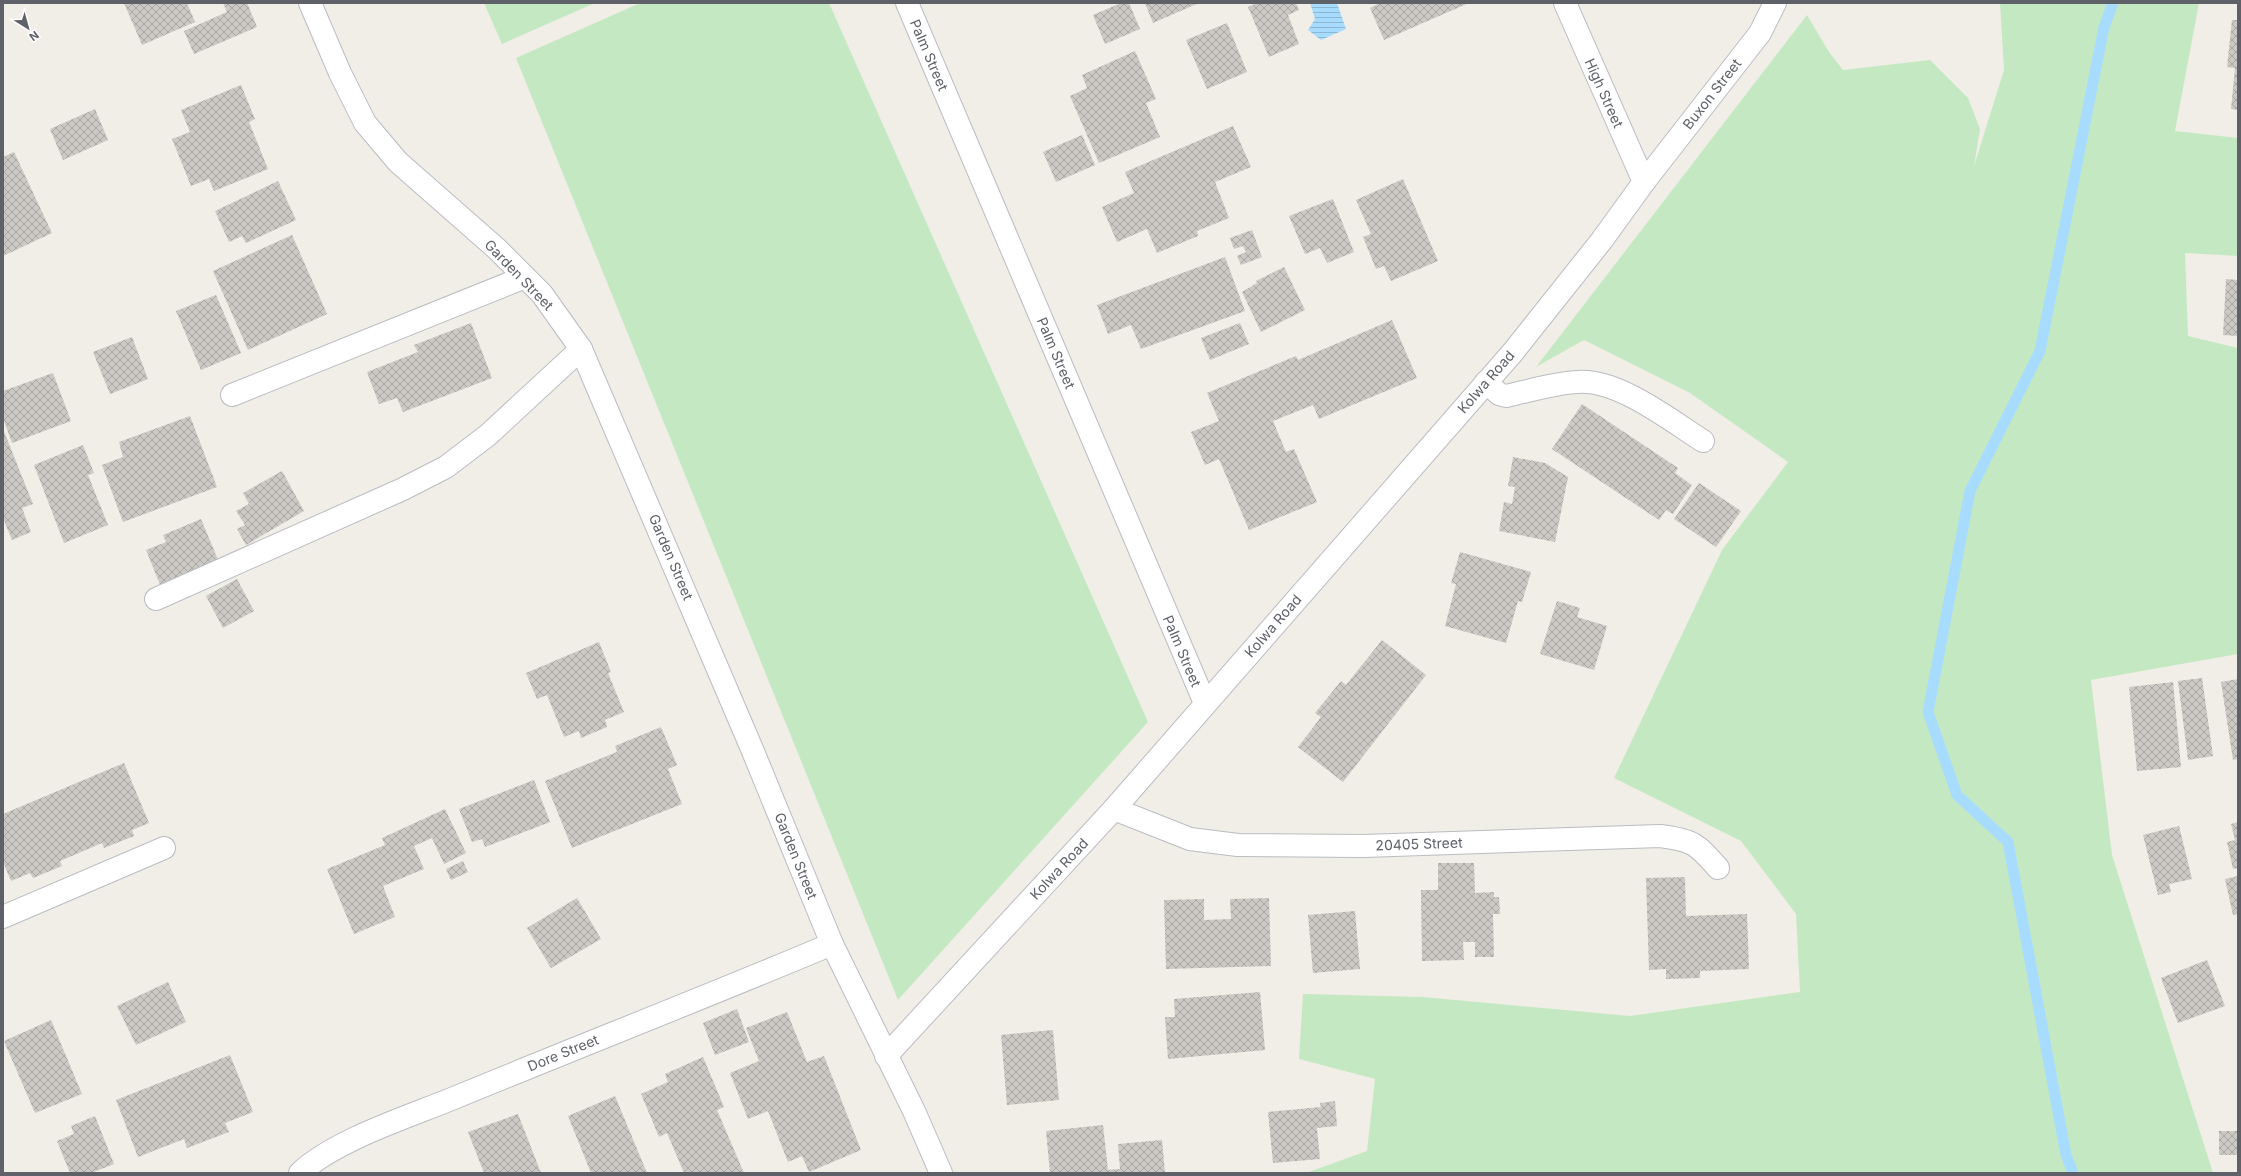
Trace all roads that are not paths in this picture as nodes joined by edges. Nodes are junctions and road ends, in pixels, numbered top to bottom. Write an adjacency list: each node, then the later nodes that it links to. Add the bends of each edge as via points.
1 (310, 3): 6 (street, Garden Street, via 365,123 398,162)
2 (907, 3): 12 (street, Palm Street)
3 (1565, 3): 5 (street, High Street)
4 (1775, 3): 5 (street, Buxon Street, via 1760,32)
5 (1644, 182): 8 (street, Kolwa Road, via 1602,240)
6 (525, 277): 7 (street, Garden Street, via 542,294); 9 (street)
7 (582, 349): 11 (street, via 488,435 446,467 403,489); 17 (street, Garden Street)
8 (1486, 382): 10 (street, via 1499,394 1506,396 1578,382 1610,387 1630,396); 12 (street, Kolwa Road)
9 (232, 395)
10 (1703, 441)
11 (156, 599)
12 (1204, 703): 13 (street, Kolwa Road)
13 (1114, 809): 15 (street, 20405 Street, via 1190,840 1238,845 1364,846 1660,836 1684,839 1695,845); 18 (street, Kolwa Road)
14 (164, 848): 16 (street)
15 (1718, 868)
16 (3, 917)
17 (832, 944): 18 (street, Garden Street); 19 (street, Dore Street, via 350,1141 313,1161)
18 (886, 1056): 20 (street, Garden Street)
19 (300, 1173)
20 (941, 1173)

